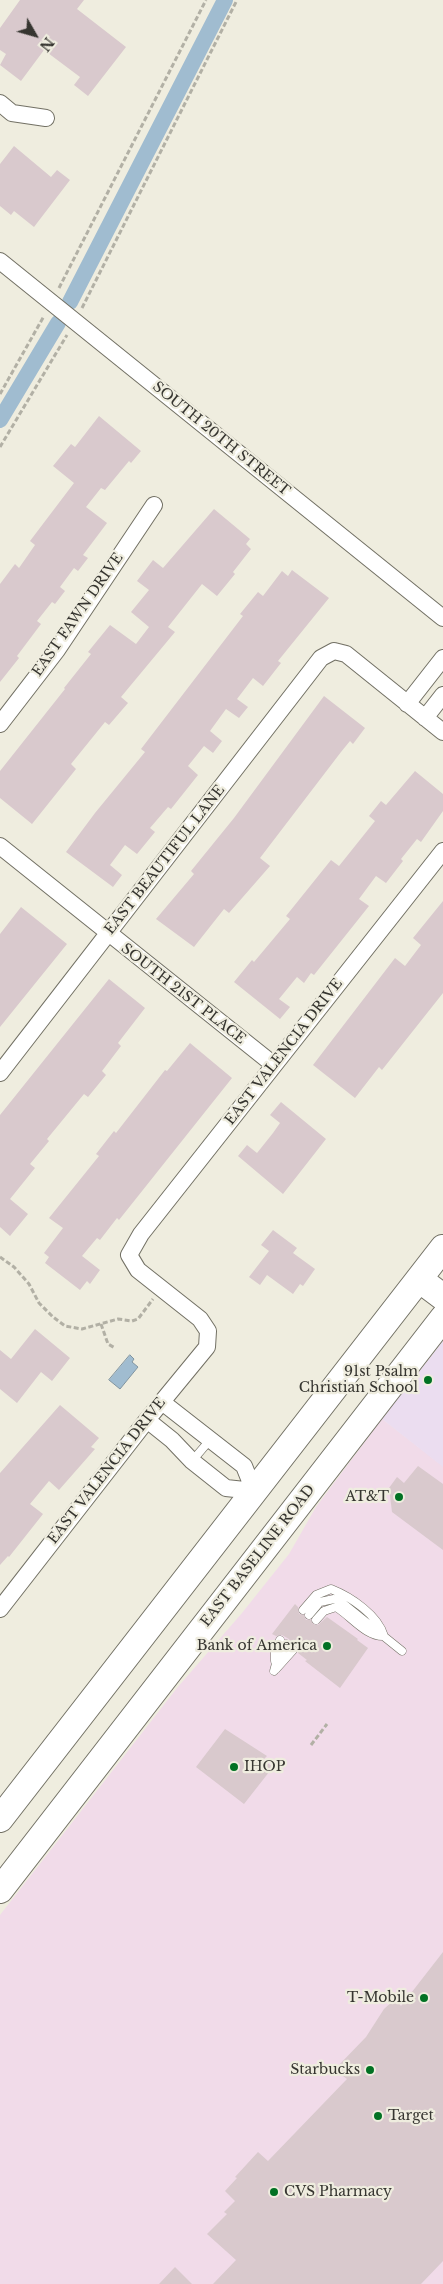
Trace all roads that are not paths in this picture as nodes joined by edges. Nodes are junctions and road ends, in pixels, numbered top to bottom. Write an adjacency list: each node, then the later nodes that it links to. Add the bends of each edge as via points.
1 (0, 103): 2 (street, via 12,112)
2 (46, 118)
3 (0, 260): 5 (street, SOUTH 20TH STREET)
4 (154, 504): 10 (street, EAST FAWN DRIVE, via 57,650)
5 (443, 618)
6 (443, 658): 8 (street)
7 (443, 695): 9 (street)
8 (407, 704): 9 (street); 14 (street, EAST BEAUTIFUL LANE, via 346,654 334,651 321,658)
9 (425, 718): 11 (street)
10 (0, 724)
11 (443, 732)
12 (0, 846): 14 (street, SOUTH 21ST PLACE)
13 (443, 851): 15 (street, EAST VALENCIA DRIVE)
14 (108, 934): 15 (street, SOUTH 21ST PLACE); 16 (street, EAST BEAUTIFUL LANE)
15 (274, 1065): 21 (street, EAST VALENCIA DRIVE, via 141,1234 129,1254 138,1270 200,1319 208,1331 207,1347)
16 (0, 1073)
17 (443, 1248): 18 (main road)
18 (419, 1279): 19 (main road); 25 (main road)
19 (443, 1297)
20 (443, 1318): 26 (main road, EAST BASELINE ROAD)
21 (162, 1402): 22 (street, EAST VALENCIA DRIVE); 23 (street)
22 (147, 1420): 24 (street); 27 (street, EAST VALENCIA DRIVE)
23 (210, 1440): 24 (lane); 25 (street, via 244,1466)
24 (192, 1461): 25 (street, via 226,1488)
25 (254, 1491): 26 (main road); 32 (main road)
26 (288, 1517): 33 (main road, EAST BASELINE ROAD)
27 (0, 1609)
28 (309, 1615): 31 (lane, via 320,1602 340,1601)
29 (283, 1642): 30 (lane, via 275,1668)
30 (293, 1650)
31 (402, 1651)
32 (0, 1819)
33 (0, 1890)

